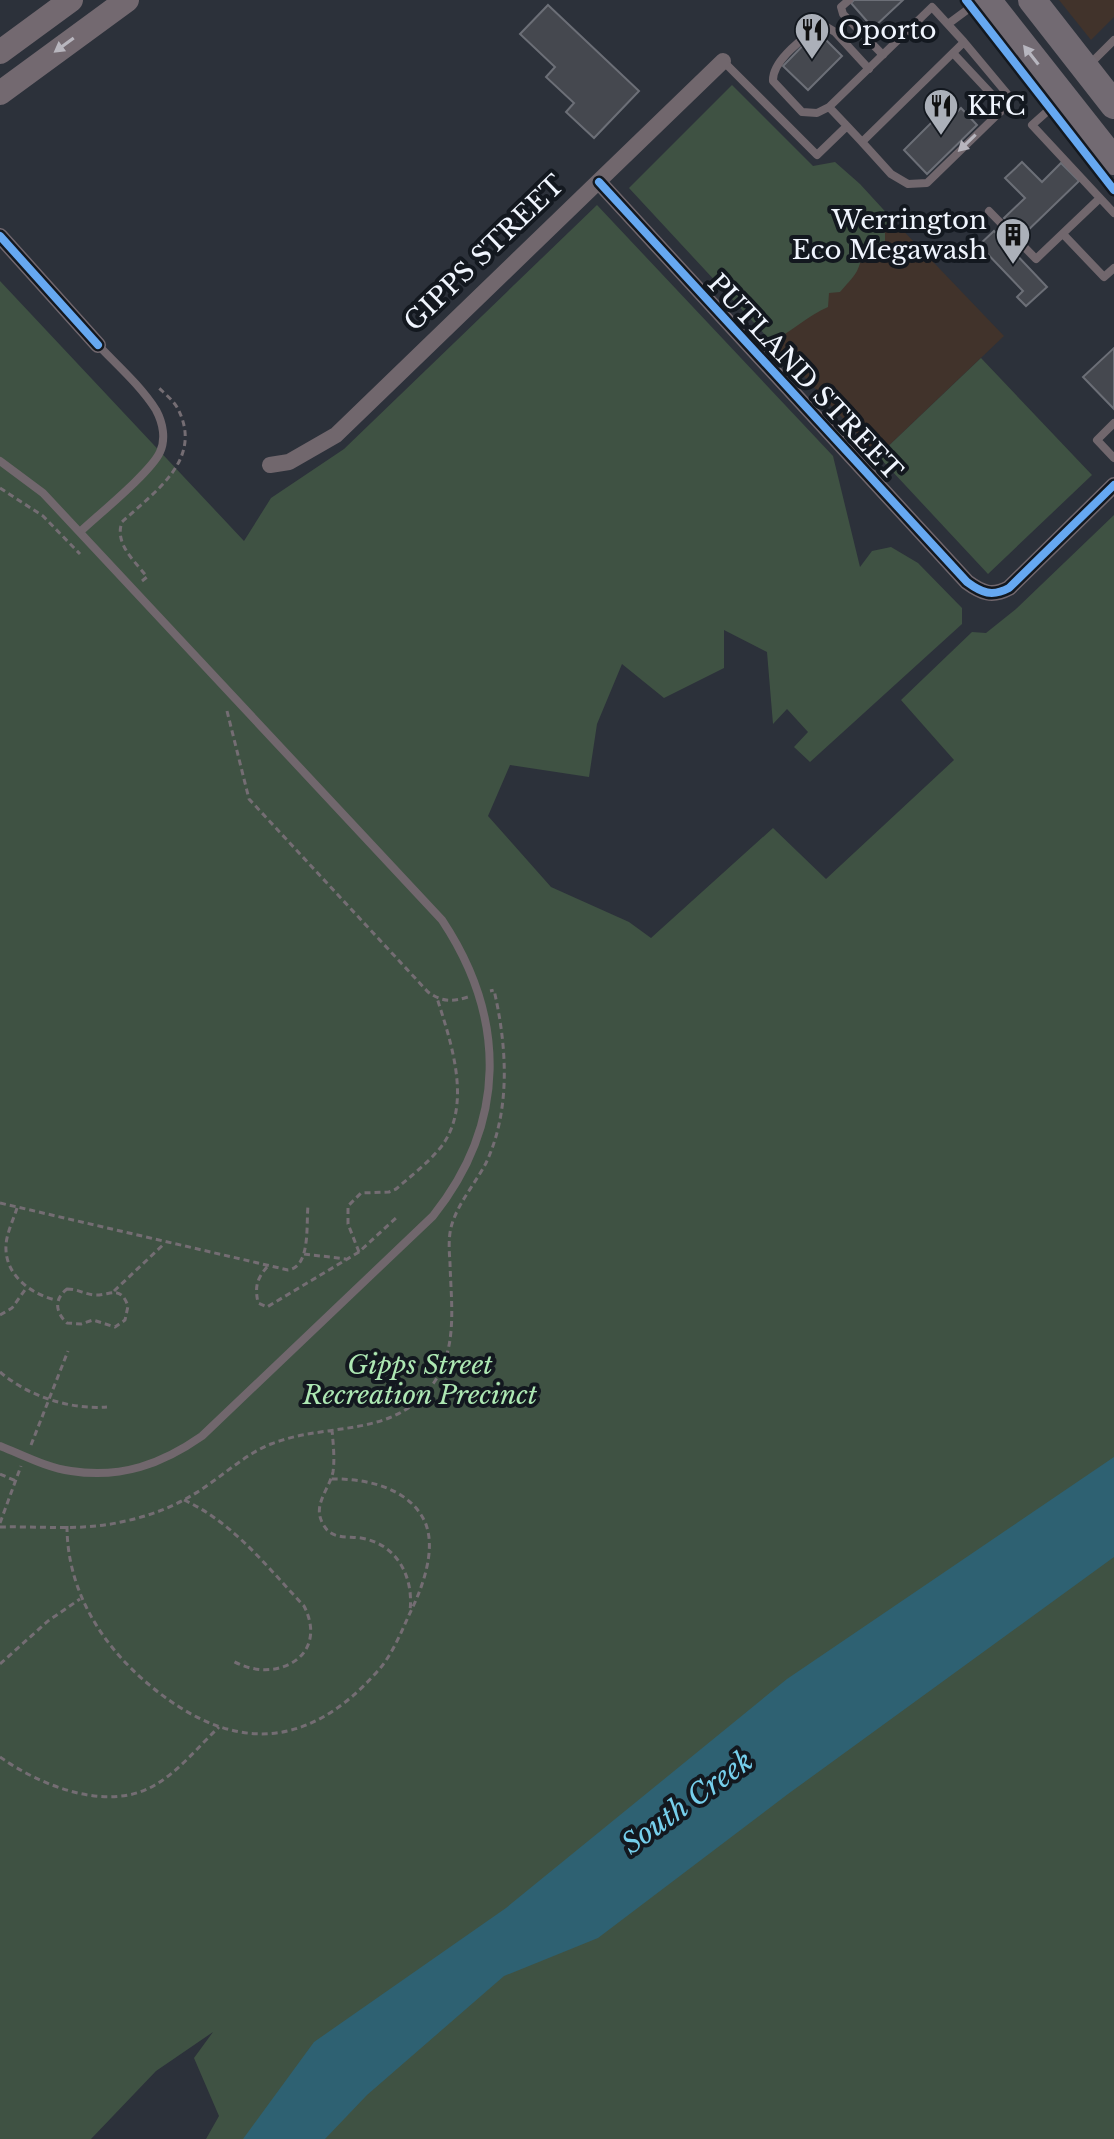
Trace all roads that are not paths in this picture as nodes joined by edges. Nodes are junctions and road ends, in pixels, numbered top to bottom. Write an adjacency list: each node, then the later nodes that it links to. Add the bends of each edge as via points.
1 (71, 0): 11 (main road)
2 (127, 0): 17 (main road, one-way to 17)
3 (849, 0): 13 (lane, via 841,7 843,14)
4 (987, 0): 8 (highway)
5 (1032, 0): 15 (highway)
6 (931, 3): 7 (lane); 13 (lane)
7 (948, 24): 8 (lane, via 971,7 989,11); 10 (lane)
8 (1008, 26): 18 (highway, one-way to 8)
9 (1114, 40): 15 (lane)
10 (964, 42): 12 (lane); 21 (lane, via 1009,96)
11 (0, 52)
12 (953, 53): 21 (lane, via 996,99); 23 (lane)
13 (883, 55): 16 (lane)
14 (723, 61): 22 (lane, via 817,155); 25 (street, GIPPS STREET)
15 (1086, 68): 19 (highway)
16 (869, 69): 20 (lane); 20 (lane, via 829,28 819,26 809,34 775,68 773,81 802,112)
17 (0, 93)
18 (1063, 96): 24 (highway); 26 (lane, via 1032,125)
19 (1114, 105)
20 (829, 107): 22 (lane)
21 (1000, 112): 23 (lane, one-way to 23, via 927,183 908,184 891,174)
22 (847, 126): 23 (lane)
23 (862, 142)
24 (1114, 161)
25 (599, 182): 36 (street, GIPPS STREET, via 336,435 289,462); 37 (street, PUTLAND STREET, via 979,591 996,595 1009,588)
26 (1100, 198): 28 (lane); 29 (lane)
27 (989, 211): 29 (lane, via 1036,259)
28 (1114, 213)
29 (1063, 234): 31 (lane, via 1104,277)
30 (0, 236): 32 (street)
31 (1114, 268)
32 (98, 345): 38 (lane, via 144,394 164,433 150,466)
33 (1114, 423): 34 (lane, via 1097,440)
34 (1114, 458)
35 (0, 461): 38 (lane, via 43,493)
36 (270, 465)
37 (1114, 485)
38 (80, 532): 39 (lane, via 425,900 456,941 479,994 489,1045 486,1107 472,1157 433,1216 202,1436 158,1463 90,1473 69,1471)
39 (0, 1446)

